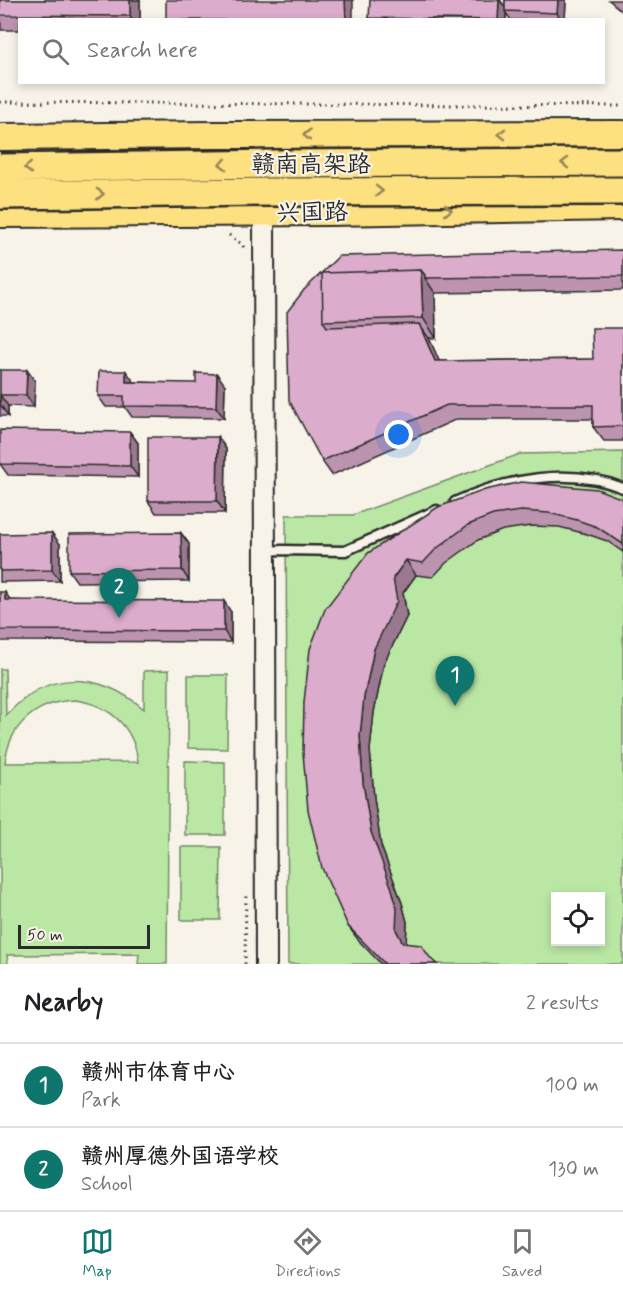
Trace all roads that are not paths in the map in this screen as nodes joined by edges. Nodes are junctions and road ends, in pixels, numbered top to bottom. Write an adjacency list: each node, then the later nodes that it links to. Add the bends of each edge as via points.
1 (623, 134): 2 (main road, one-way to 2)
2 (266, 135): 3 (main road); 9 (street)
3 (0, 137)
4 (623, 162): 5 (highway, 赣南高架路, one-way to 5, bridge)
5 (0, 168)
6 (623, 191): 7 (highway, 赣南高架路, one-way to 6, bridge)
7 (0, 195)
8 (623, 207): 9 (main road, 兴国路, one-way to 8)
9 (264, 213): 10 (main road, 兴国路); 12 (street)
10 (0, 214)
11 (623, 488): 12 (lane, via 580,478 537,478 474,493 345,551)
12 (266, 551): 13 (street)
13 (266, 964)

